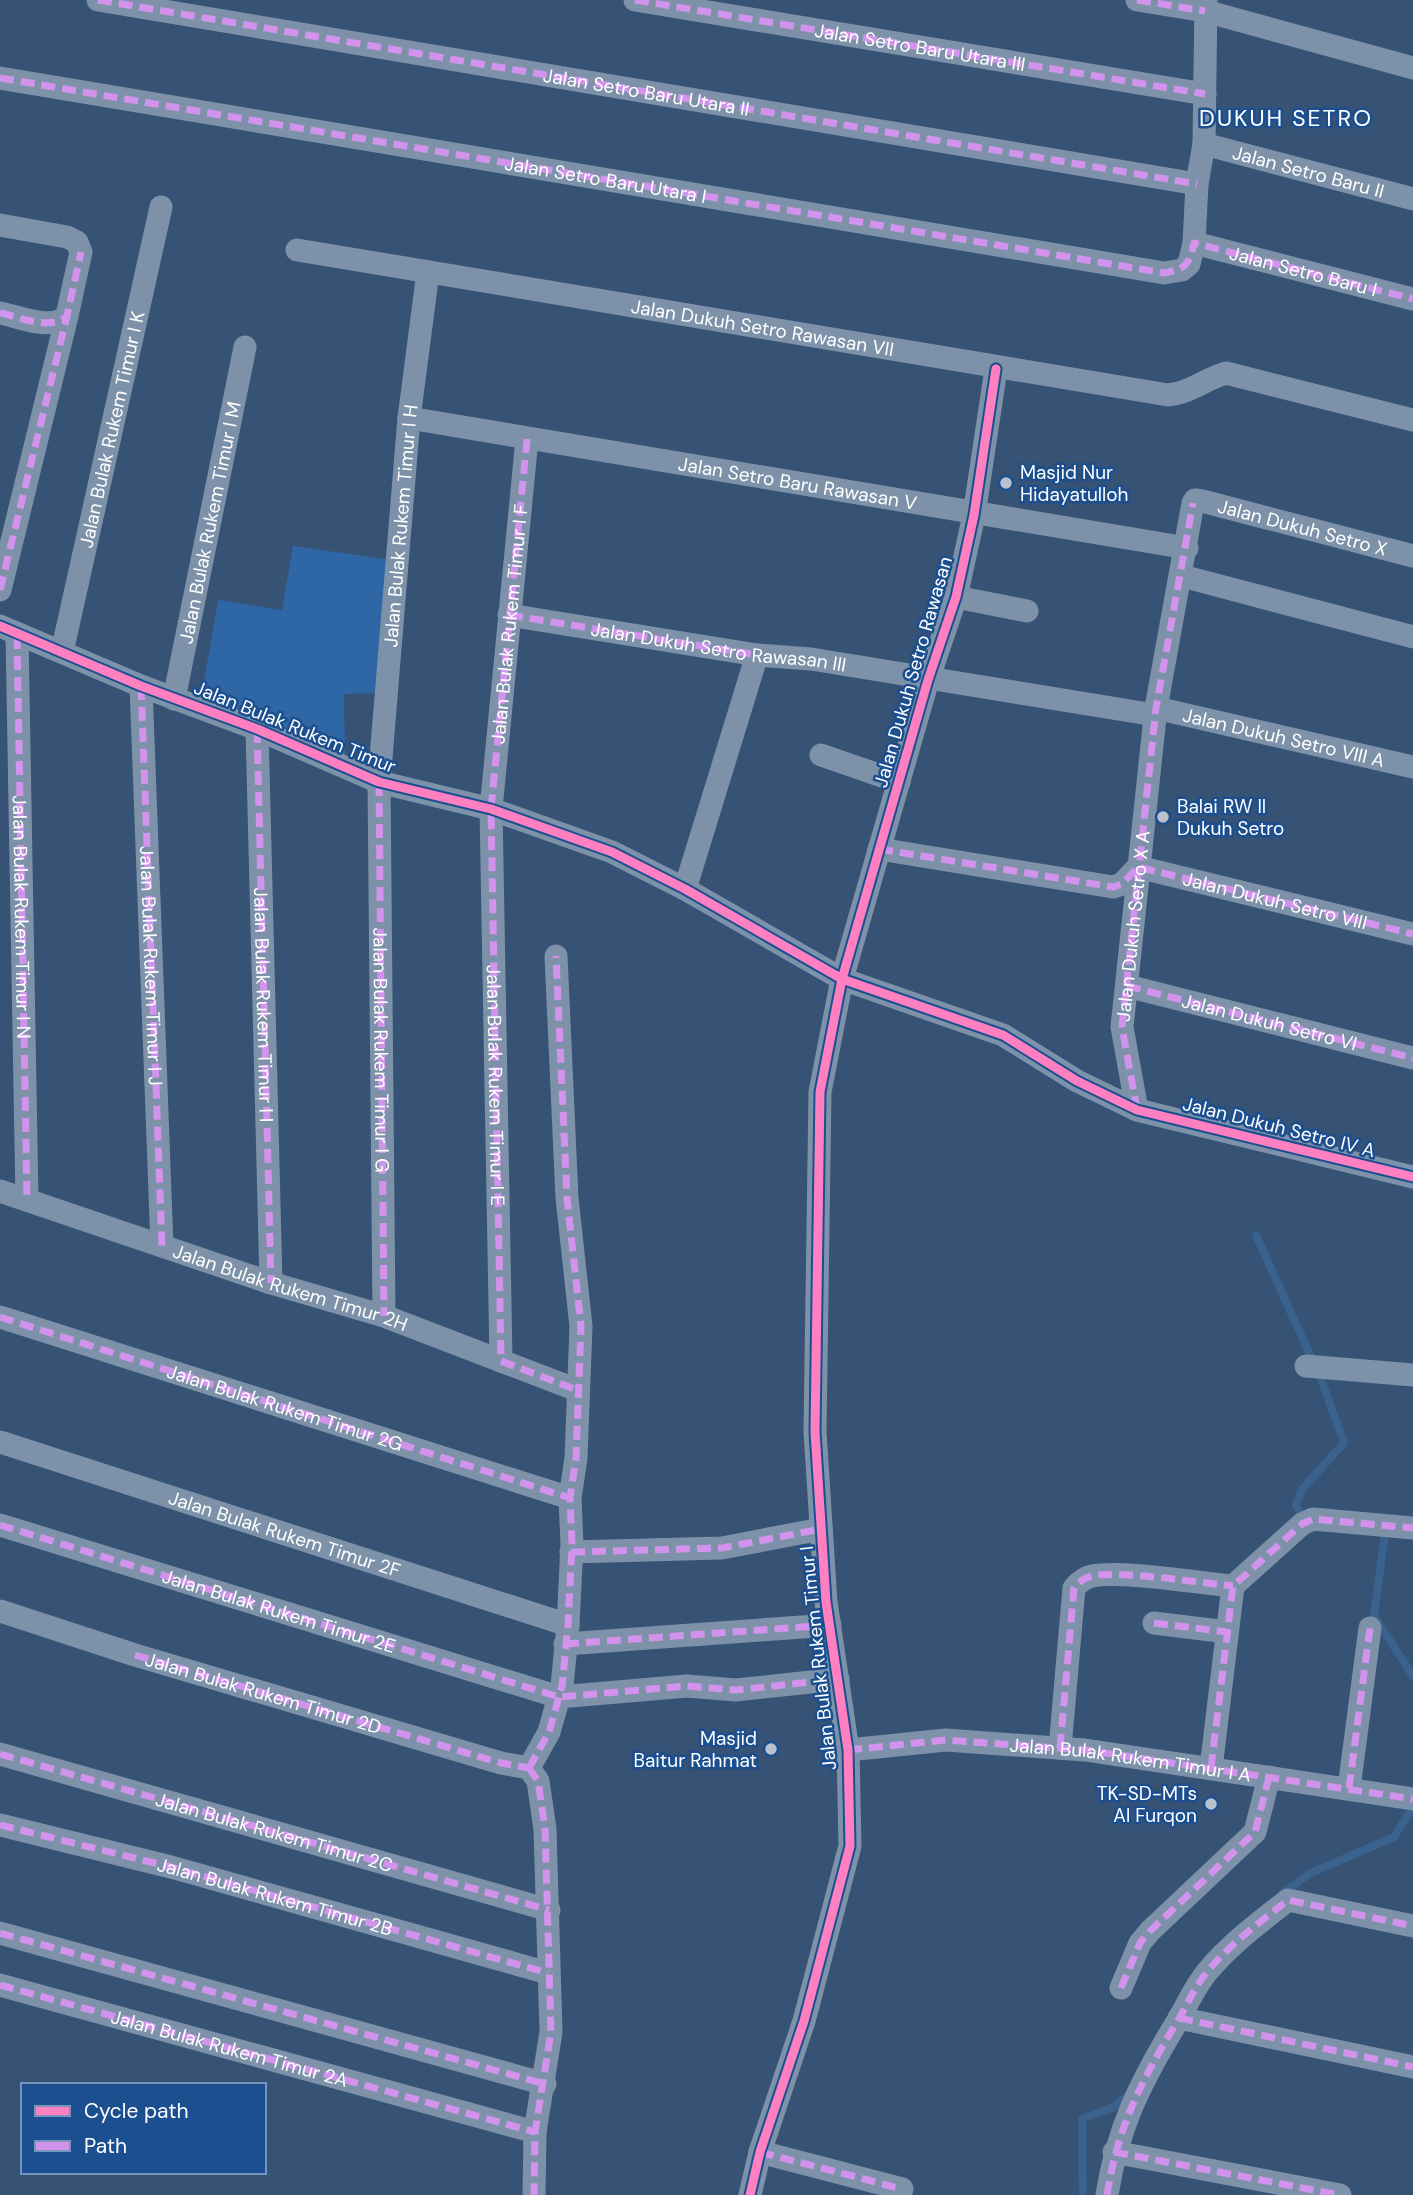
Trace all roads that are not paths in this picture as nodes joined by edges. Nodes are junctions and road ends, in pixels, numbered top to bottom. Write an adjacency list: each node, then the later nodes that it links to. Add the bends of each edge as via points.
1 (98, 0): 9 (street, Jalan Setro Baru Utara II)
2 (635, 0): 7 (street, Jalan Setro Baru Utara III)
3 (1137, 0): 4 (street)
4 (1206, 6): 5 (street); 7 (street)
5 (1413, 68)
6 (0, 78): 13 (street, Jalan Setro Baru Utara I, via 1164,273 1189,264)
7 (1205, 94): 8 (street)
8 (1204, 144): 9 (street); 10 (street, Jalan Setro Baru II)
9 (1197, 184): 13 (street)
10 (1413, 199)
11 (161, 207): 35 (street, Jalan Bulak Rukem Timur I K)
12 (0, 225): 18 (street, via 77,242 81,253)
13 (1194, 243): 16 (street, Jalan Setro Baru I)
14 (297, 250): 15 (street, Jalan Dukuh Setro Rawasan VII)
15 (428, 272): 20 (street, Jalan Dukuh Setro Rawasan VII, via 737,321); 21 (street, Jalan Bulak Rukem Timur I H)
16 (1413, 299)
17 (0, 313): 18 (street, via 50,323)
18 (67, 316): 29 (street)
19 (246, 347): 39 (street, Jalan Bulak Rukem Timur I M)
20 (996, 369): 22 (street, Jalan Dukuh Setro Rawasan VII, via 1168,396 1184,394 1226,373); 25 (street, Jalan Dukuh Setro Rawasan)
21 (409, 418): 23 (street, Jalan Setro Baru Rawasan V); 44 (street, Jalan Bulak Rukem Timur I H)
22 (1413, 420)
23 (527, 439): 25 (street, Jalan Setro Baru Rawasan V); 32 (street, Jalan Bulak Rukem Timur I F)
24 (1193, 503): 26 (street, Jalan Dukuh Setro X A); 27 (street, Jalan Dukuh Setro X, via 1202,500)
25 (974, 515): 26 (street, Jalan Setro Baru Rawasan V); 30 (street, Jalan Dukuh Setro Rawasan)
26 (1175, 546): 28 (street, Jalan Dukuh Setro X A)
27 (1413, 556)
28 (1182, 576): 34 (street); 40 (street, Jalan Dukuh Setro X A)
29 (0, 590)
30 (956, 597): 31 (street); 37 (street, Jalan Dukuh Setro Rawasan)
31 (1027, 611)
32 (509, 615): 36 (street, Jalan Dukuh Setro Rawasan III); 46 (street, Jalan Bulak Rukem Timur I F)
33 (8, 631): 35 (street, Jalan Bulak Rukem Timur); 58 (street, Jalan Bulak Rukem Timur I N)
34 (1413, 637)
35 (61, 652): 38 (street, Jalan Bulak Rukem Timur)
36 (757, 655): 37 (street, Jalan Dukuh Setro Rawasan III, via 811,659); 49 (street)
37 (928, 680): 40 (street, Jalan Dukuh Setro Rawasan III); 45 (street, Jalan Dukuh Setro Rawasan)
38 (141, 686): 39 (street, Jalan Bulak Rukem Timur); 59 (street, Jalan Bulak Rukem Timur I J)
39 (174, 699): 41 (street, Jalan Bulak Rukem Timur)
40 (1155, 712): 43 (street, Jalan Dukuh Setro VIII A); 48 (street, Jalan Dukuh Setro X A)
41 (257, 729): 44 (street, Jalan Bulak Rukem Timur); 60 (street, Jalan Bulak Rukem Timur I I)
42 (821, 755): 45 (street)
43 (1413, 767)
44 (379, 782): 46 (street, Jalan Bulak Rukem Timur); 61 (street, Jalan Bulak Rukem Timur I G)
45 (899, 782): 47 (street, Jalan Dukuh Setro Rawasan)
46 (491, 809): 49 (street, Jalan Bulak Rukem Timur, via 612,852); 63 (street, Jalan Bulak Rukem Timur I E)
47 (879, 849): 48 (street, via 1112,887 1122,884); 52 (street, Jalan Dukuh Setro Rawasan)
48 (1138, 867): 50 (street, Jalan Dukuh Setro VIII); 53 (street, Jalan Dukuh Setro X A)
49 (685, 889): 52 (street, Jalan Bulak Rukem Timur)
50 (1413, 934)
51 (556, 956): 66 (street, via 567,1198 582,1326)
52 (842, 979): 55 (street, Jalan Dukuh Setro IV A, via 1003,1035); 71 (street, Jalan Bulak Rukem Timur I, via 820,1092 816,1432)
53 (1127, 986): 54 (street, Jalan Dukuh Setro VI); 55 (street, Jalan Dukuh Setro X A, via 1122,1027)
54 (1413, 1058)
55 (1137, 1110): 56 (street, Jalan Dukuh Setro IV A)
56 (1413, 1177)
57 (0, 1191): 58 (street, Jalan Bulak Rukem Timur 2H)
58 (27, 1200): 59 (street, Jalan Bulak Rukem Timur 2H)
59 (162, 1247): 60 (street, Jalan Bulak Rukem Timur 2H)
60 (271, 1283): 61 (street, Jalan Bulak Rukem Timur 2H)
61 (384, 1316): 63 (street, Jalan Bulak Rukem Timur 2H)
62 (0, 1317): 68 (street, Jalan Bulak Rukem Timur 2G)
63 (501, 1361): 66 (street, Jalan Bulak Rukem Timur 2H)
64 (1306, 1366): 65 (street)
65 (1413, 1375)
66 (577, 1391): 68 (street)
67 (0, 1442): 79 (street, Jalan Bulak Rukem Timur 2F)
68 (570, 1498): 72 (street)
69 (0, 1525): 81 (street, Jalan Bulak Rukem Timur 2E)
70 (1413, 1528): 73 (street, via 1314,1519 1302,1524)
71 (821, 1529): 72 (street, via 722,1548); 76 (street, Jalan Bulak Rukem Timur I)
72 (571, 1552): 79 (street)
73 (1233, 1586): 78 (street); 82 (street, via 1093,1576 1078,1583)
74 (0, 1611): 85 (street, Jalan Bulak Rukem Timur 2D, via 135,1656)
75 (1154, 1623): 78 (street)
76 (830, 1625): 79 (street); 80 (street, Jalan Bulak Rukem Timur I)
77 (1370, 1628): 88 (street)
78 (1227, 1632): 86 (street)
79 (567, 1635): 81 (street)
80 (838, 1679): 81 (street, via 736,1690 687,1686); 83 (street, Jalan Bulak Rukem Timur I)
81 (559, 1698): 85 (street, via 549,1732)
82 (1060, 1748): 83 (street, Jalan Bulak Rukem Timur I A, via 946,1741); 86 (street, Jalan Bulak Rukem Timur I A)
83 (848, 1750): 101 (street, Jalan Bulak Rukem Timur I, via 850,1846 804,2021)
84 (0, 1754): 91 (street, Jalan Bulak Rukem Timur 2C)
85 (529, 1768): 91 (street, via 541,1794)
86 (1211, 1768): 87 (street, Jalan Bulak Rukem Timur I A)
87 (1269, 1777): 88 (street, Jalan Bulak Rukem Timur I A); 96 (street, via 1255,1832 1150,1931 1140,1943)
88 (1349, 1788): 89 (street, Jalan Bulak Rukem Timur I A)
89 (1412, 1799)
90 (0, 1825): 94 (street, Jalan Bulak Rukem Timur 2B, via 171,1867)
91 (549, 1910): 94 (street)
92 (1413, 1926): 97 (street, via 1287,1900 1208,1971)
93 (0, 1933): 99 (street)
94 (548, 1973): 99 (street, via 551,2032)
95 (0, 1984): 100 (street, Jalan Bulak Rukem Timur 2A)
96 (1121, 1989)
97 (1179, 2018): 98 (street); 102 (street, via 1126,2115)
98 (1413, 2067)
99 (545, 2084): 100 (street)
100 (535, 2132): 104 (street)
101 (760, 2152): 103 (street); 105 (street, Jalan Bulak Rukem Timur I)
102 (1114, 2152): 106 (street); 107 (street)
103 (902, 2189)
104 (534, 2195)
105 (750, 2195)
106 (1107, 2195)
107 (1340, 2195)

